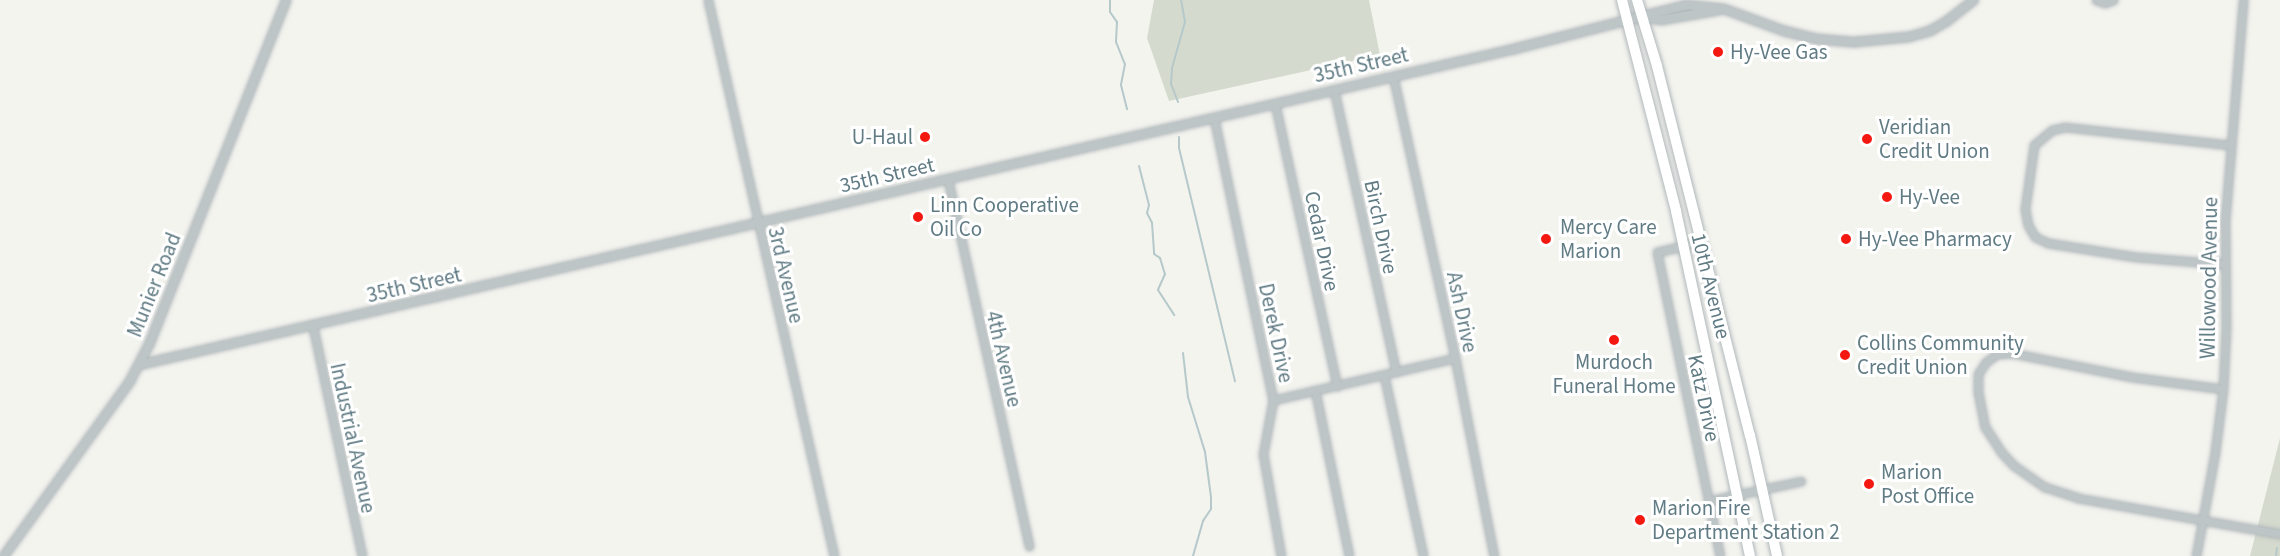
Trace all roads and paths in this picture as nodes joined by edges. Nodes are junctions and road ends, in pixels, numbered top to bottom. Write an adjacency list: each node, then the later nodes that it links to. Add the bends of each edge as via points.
1 (286, 0): 25 (street, Munier Road)
2 (708, 0): 19 (street, 3rd Avenue)
3 (1622, 0): 12 (main road, 10th Avenue)
4 (1637, 0): 11 (main road, 10th Avenue)
5 (1974, 0): 10 (street, 35th Street, via 1930,31 1855,42 1784,31)
6 (2096, 0): 7 (street)
7 (2113, 0)
8 (2243, 0): 17 (street, Willowood Avenue)
9 (1685, 3): 10 (street, 35th Street); 11 (street, 35th Street)
10 (1724, 9): 11 (street, 35th Street, via 1661,20)
11 (1642, 16): 12 (street, 35th Street); 20 (main road, 10th Avenue)
12 (1629, 20): 13 (street, 35th Street); 21 (main road, 10th Avenue)
13 (1393, 76): 14 (street, 35th Street); 24 (street, Ash Drive)
14 (1334, 90): 15 (street, 35th Street); 26 (street, Birch Drive)
15 (1275, 104): 16 (street, 35th Street); 28 (street, Cedar Drive)
16 (1214, 118): 18 (street, 35th Street); 31 (street, Derek Drive)
17 (2231, 145): 22 (street, Willowood Avenue); 22 (street, via 2065,127 2042,136 2034,146 2025,209 2035,237 2048,243 2169,261)
18 (948, 180): 19 (street, 35th Street); 38 (street, 4th Avenue)
19 (757, 224): 23 (street, 35th Street); 41 (street, 3rd Avenue)
20 (1700, 242): 21 (street, Katz Drive); 33 (main road, 10th Avenue)
21 (1684, 246): 34 (main road, 10th Avenue); 35 (street, Katz Drive, via 1657,252)
22 (2223, 264): 29 (street, Willowood Avenue)
23 (313, 327): 25 (street, 35th Street); 40 (street, Industrial Avenue)
24 (1455, 358): 26 (street); 45 (street, Ash Drive)
25 (139, 365): 39 (street, Munier Road)
26 (1396, 372): 27 (street)
27 (1384, 375): 28 (street); 44 (street)
28 (1337, 386): 30 (street)
29 (2223, 389): 36 (street, Willowood Avenue); 36 (street, via 2132,377 2012,353 1997,354 1978,374 1977,392 1985,427 2001,452 2029,477 2078,498)
30 (1315, 390): 31 (street); 43 (street)
31 (1273, 400): 42 (street, Derek Drive, via 1263,454)
32 (1801, 481): 33 (street)
33 (1762, 489): 34 (street); 48 (main road, 10th Avenue)
34 (1737, 494): 35 (street); 47 (main road, 10th Avenue)
35 (1708, 501): 46 (street)
36 (2203, 520): 37 (street); 49 (street, Willowood Avenue)
37 (2280, 534)
38 (1029, 546)
39 (4, 556)
40 (362, 556)
41 (834, 556)
42 (1281, 556)
43 (1349, 556)
44 (1424, 556)
45 (1494, 556)
46 (1720, 556)
47 (1750, 556)
48 (1777, 556)
49 (2196, 556)

